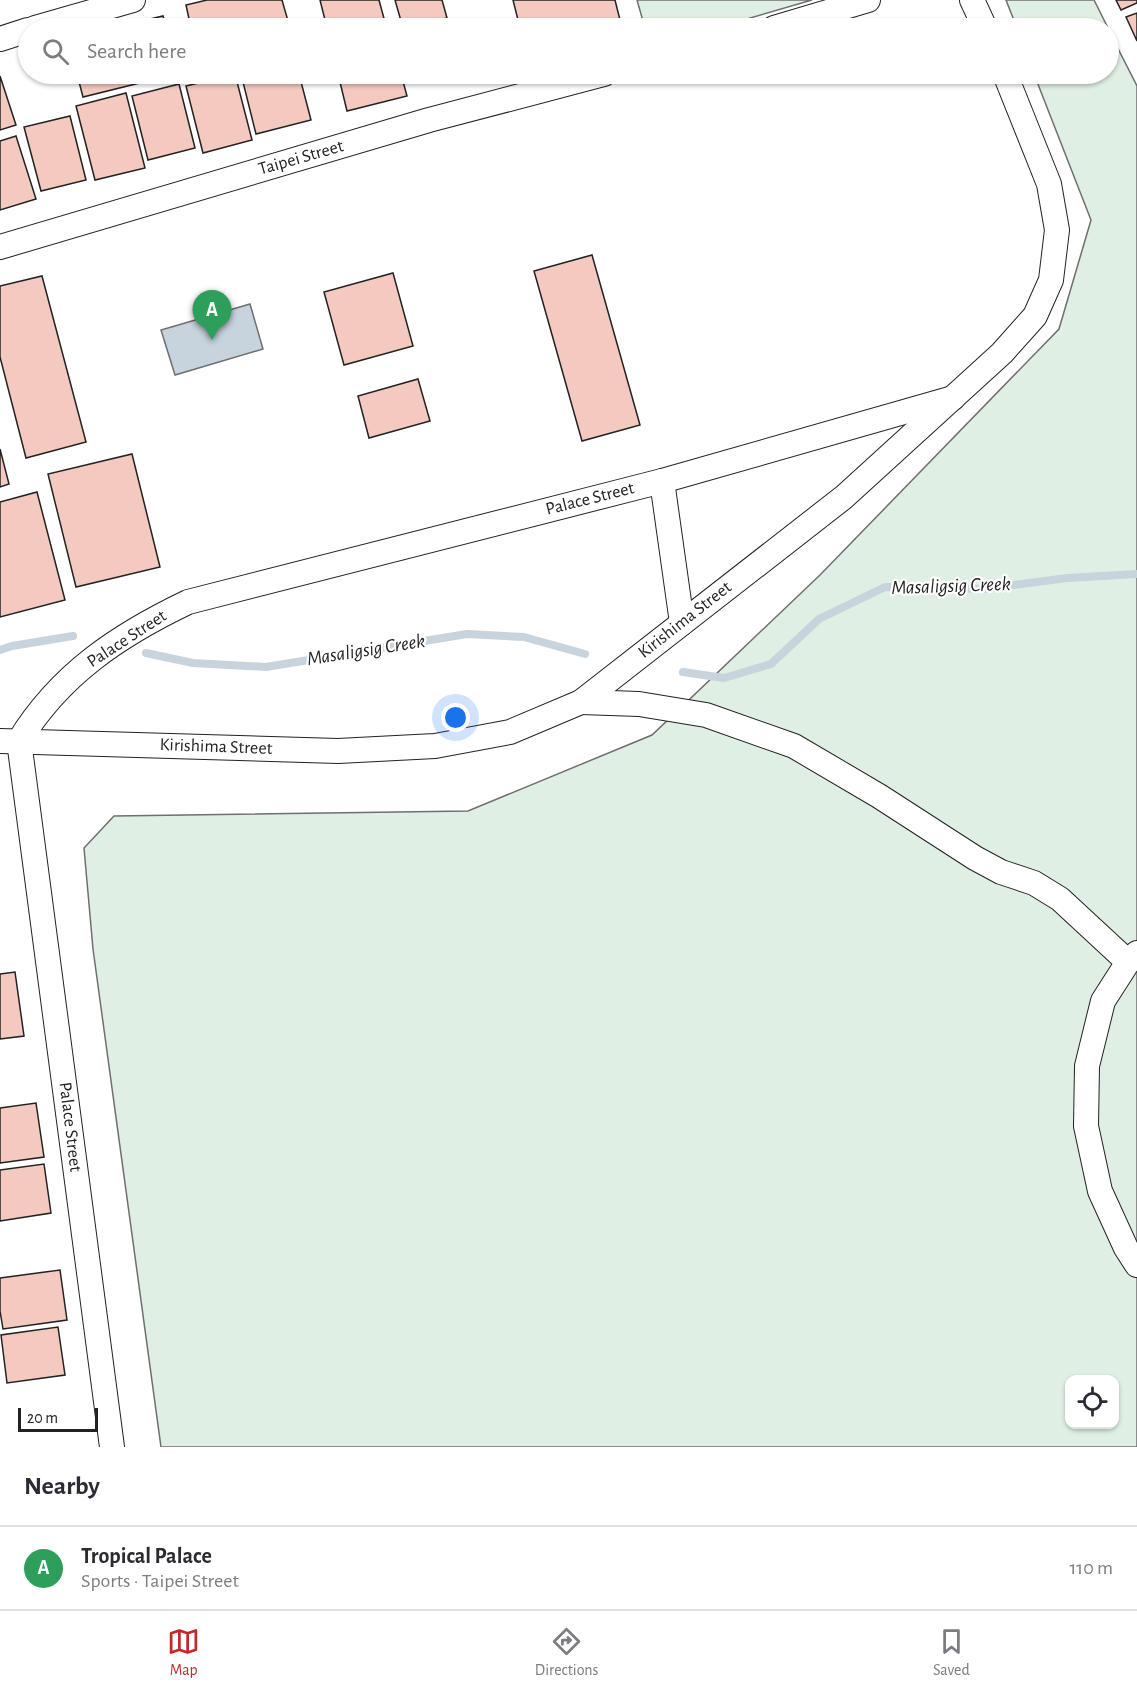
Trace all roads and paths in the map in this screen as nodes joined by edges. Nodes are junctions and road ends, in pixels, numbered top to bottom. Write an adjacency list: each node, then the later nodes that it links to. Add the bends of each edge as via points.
1 (133, 0): 4 (street)
2 (868, 0): 5 (street)
3 (972, 0): 6 (street)
4 (70, 18)
5 (808, 18)
6 (980, 18)
7 (18, 33): 8 (street)
8 (0, 39)
9 (566, 84): 11 (street, Taipei Street, via 429,120)
10 (1009, 84): 12 (street, Kirishima Street, via 1048,184 1058,230 1051,280 1035,316)
11 (0, 247)
12 (953, 398): 13 (street, Palace Street); 14 (street, Kirishima Street, via 844,497)
13 (663, 481): 14 (street); 16 (street, Palace Street, via 188,602 144,624 92,659 57,689)
14 (682, 623): 15 (street, Kirishima Street)
15 (581, 702): 16 (street, Kirishima Street, via 510,732 435,746 338,751); 17 (street, via 639,704 706,715 794,746 975,858 1034,883 1060,899)
16 (10, 741): 19 (street, Palace Street)
17 (1132, 958): 18 (street, via 1103,1001 1087,1066 1086,1126 1100,1191)
18 (1137, 1265)
19 (112, 1447)

